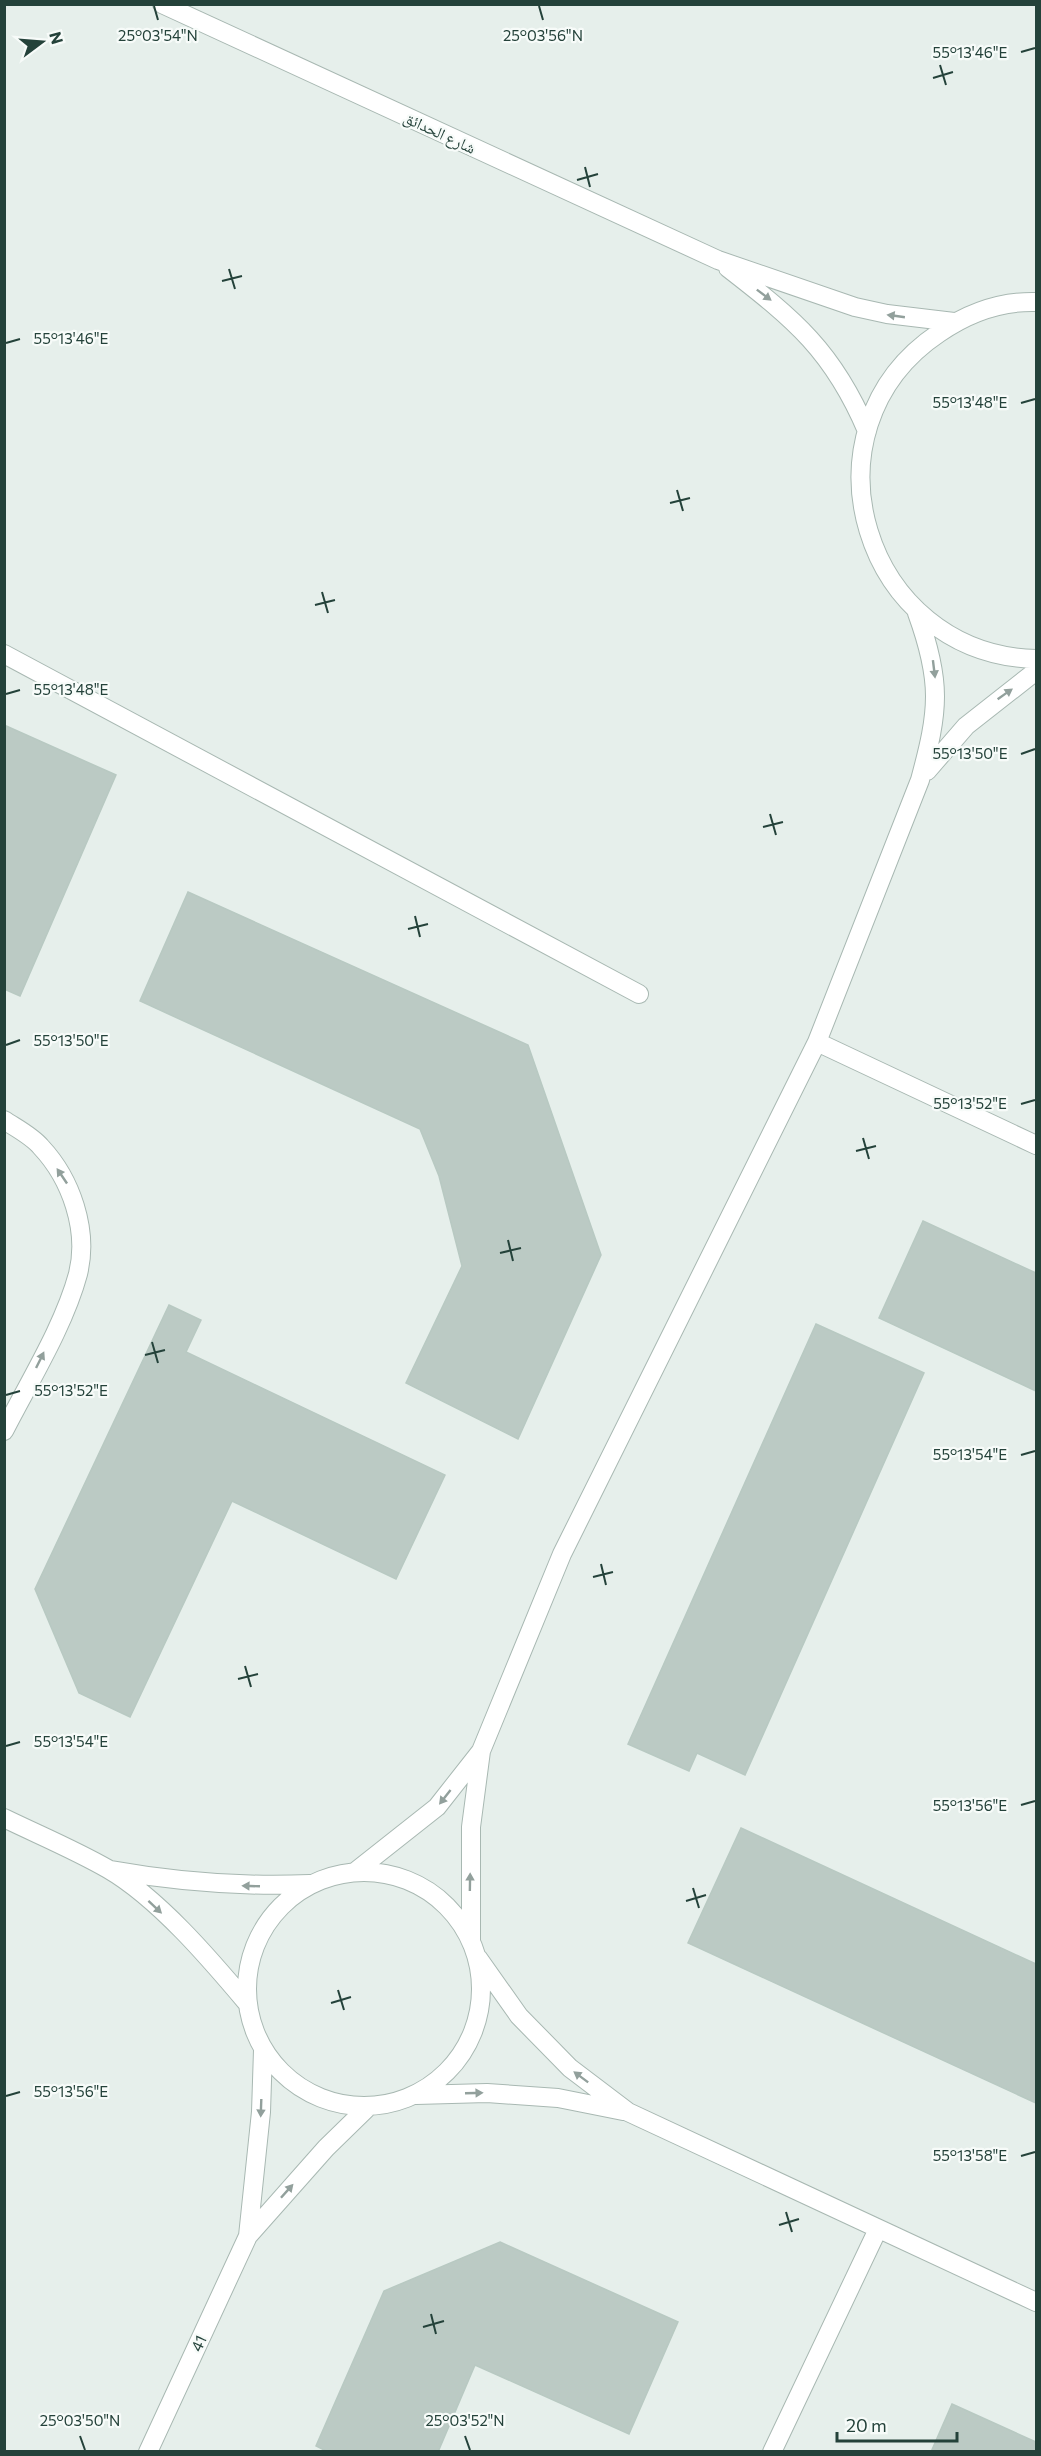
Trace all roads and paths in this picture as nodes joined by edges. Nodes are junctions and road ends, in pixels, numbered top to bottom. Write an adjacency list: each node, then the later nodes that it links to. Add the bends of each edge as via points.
1 (162, 4): 2 (street, شارع الحدائق)
2 (718, 260): 4 (street, one-way to 2, via 855,307); 5 (street, one-way to 5, via 788,315 819,346 838,372)
3 (1033, 299): 4 (street)
4 (954, 322): 5 (street, via 924,342 899,368 880,398)
5 (867, 431): 6 (street, via 860,472 862,513 874,550 892,584)
6 (917, 613): 8 (street, via 946,635 980,651); 10 (street, one-way to 10, via 932,653 937,693 932,737)
7 (4, 654): 11 (street)
8 (1036, 660)
9 (1036, 671): 10 (street, one-way to 9, via 966,726)
10 (920, 780): 12 (street)
11 (639, 994)
12 (817, 1042): 14 (street); 16 (street, via 562,1554)
13 (4, 1120): 15 (street, one-way to 13, via 62,1315 78,1272 80,1227 67,1183 41,1146)
14 (1036, 1145)
15 (4, 1431)
16 (481, 1750): 19 (street, one-way to 19, via 437,1807); 21 (street, one-way to 16, via 471,1827)
17 (4, 1818): 18 (street)
18 (110, 1870): 20 (street, one-way to 18, via 208,1884); 22 (street, one-way to 22, via 180,1930)
19 (356, 1872): 20 (street); 21 (street, via 392,1875 424,1888 451,1911)
20 (310, 1884): 22 (street, via 281,1905 260,1934 248,1967)
21 (474, 1948): 24 (street, via 481,1997 471,2037 449,2071); 26 (street, one-way to 21, via 570,2068 519,2016)
22 (247, 2003): 23 (street)
23 (263, 2050): 25 (street, via 282,2074 307,2092 336,2104); 28 (street, one-way to 28)
24 (416, 2095): 25 (street); 26 (street, one-way to 26, via 487,2093 546,2097)
25 (367, 2108): 28 (street, one-way to 25)
26 (628, 2112): 27 (street)
27 (878, 2229): 29 (street); 31 (street)
28 (248, 2236): 30 (street, 41)
29 (1036, 2302)
30 (148, 2451)
31 (772, 2451)

